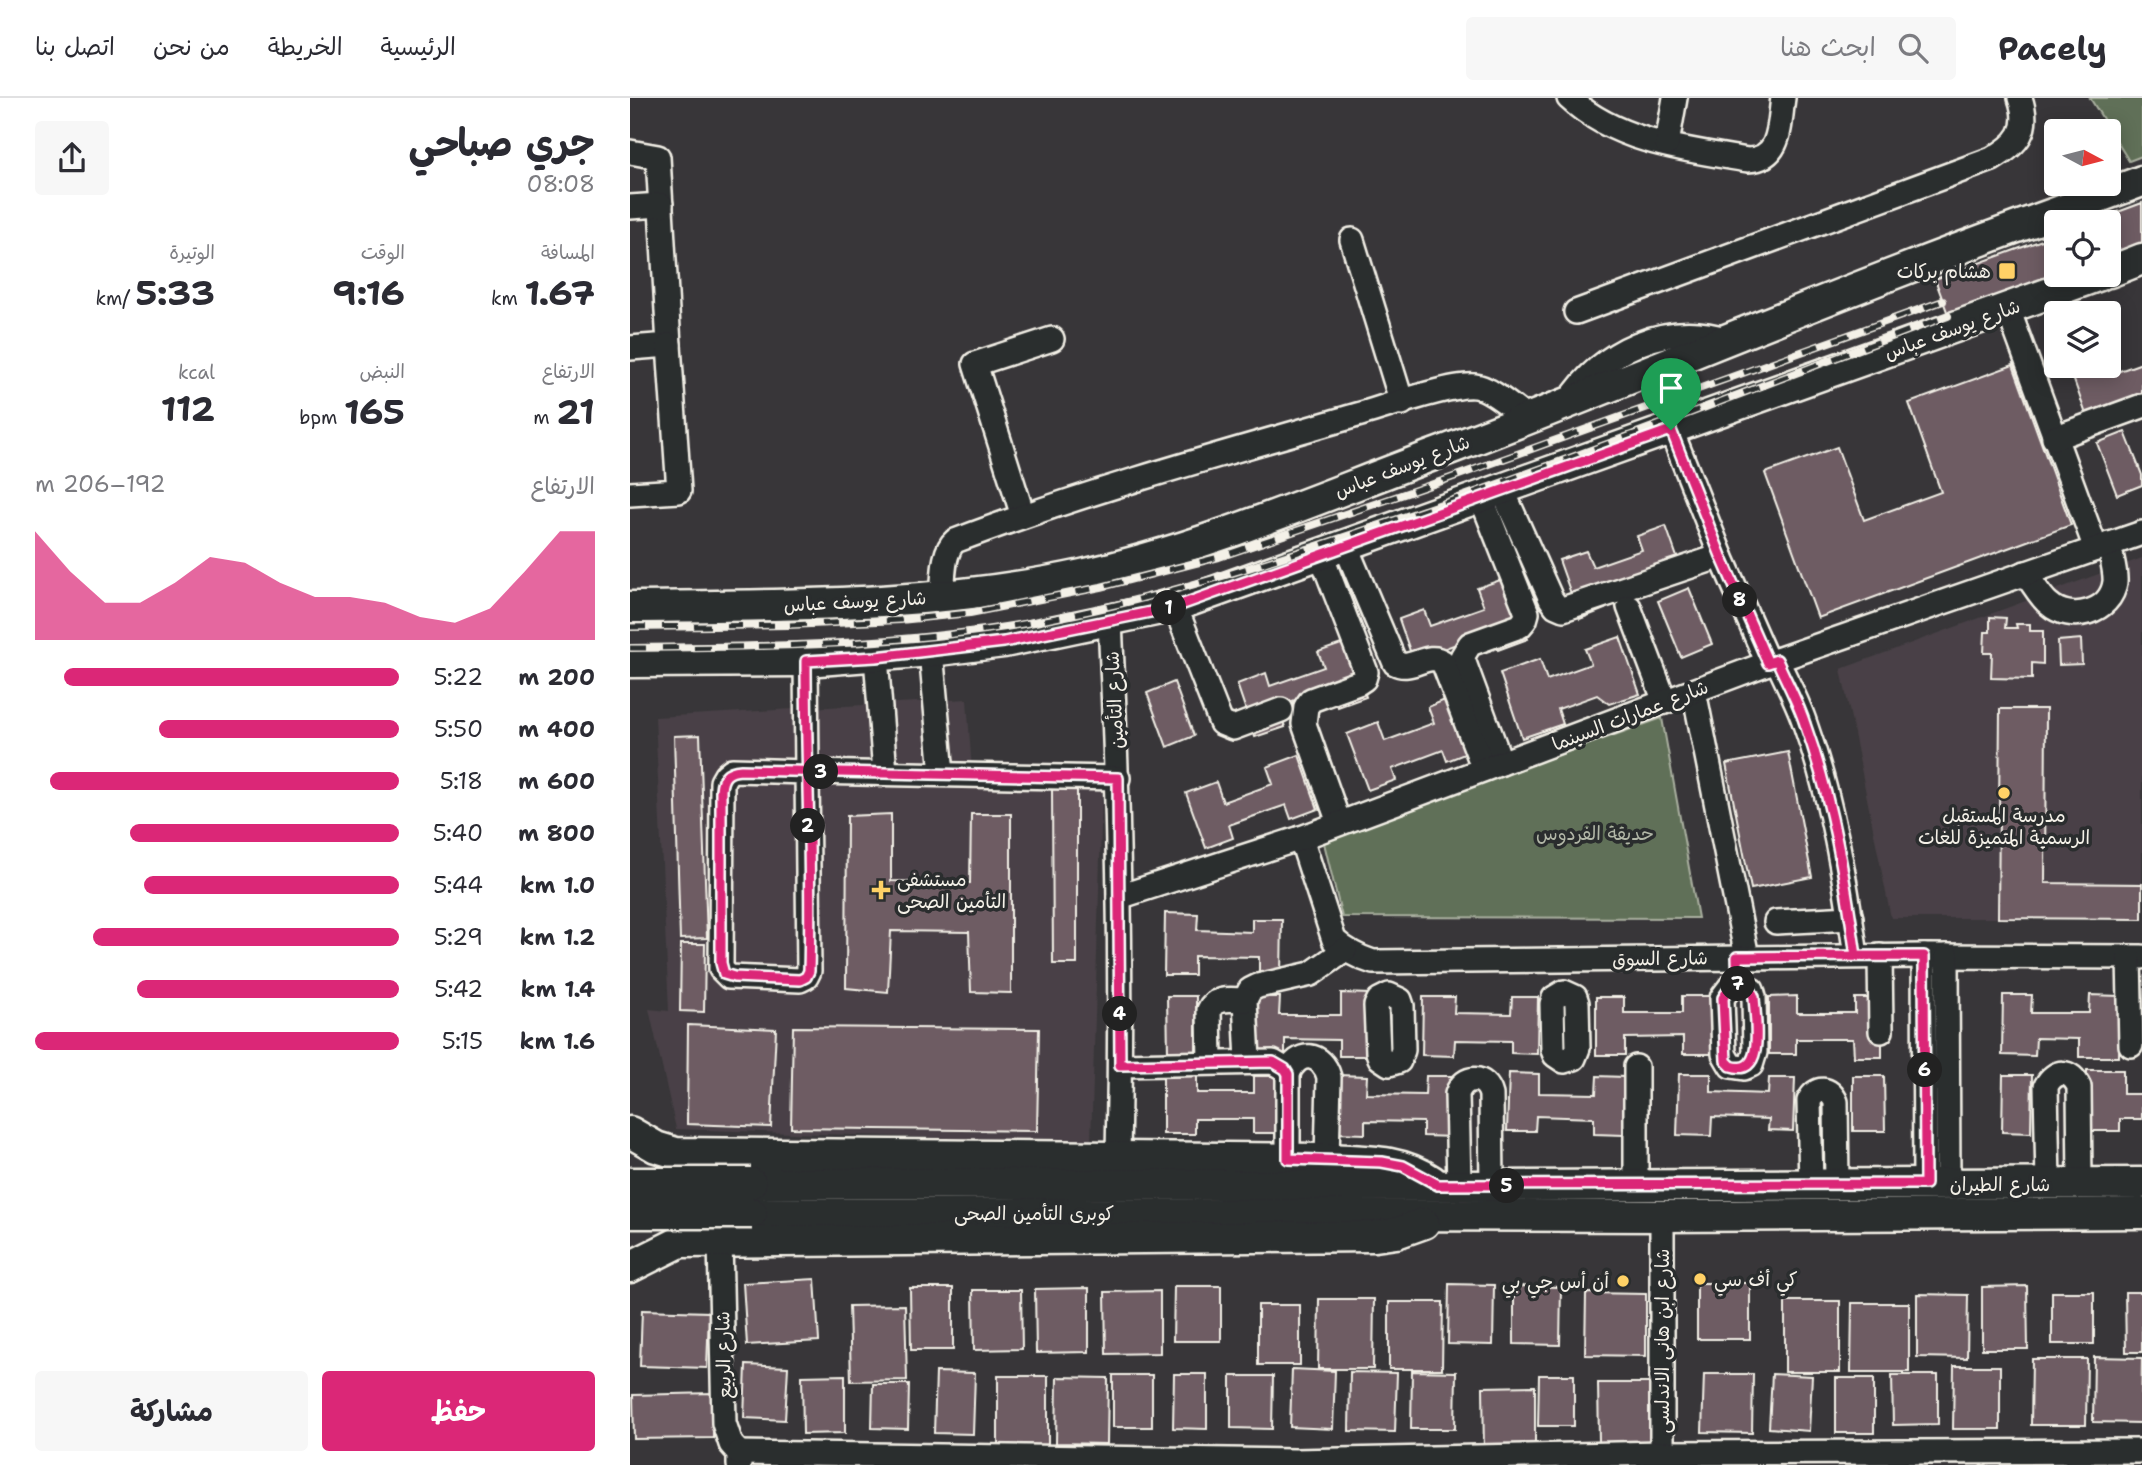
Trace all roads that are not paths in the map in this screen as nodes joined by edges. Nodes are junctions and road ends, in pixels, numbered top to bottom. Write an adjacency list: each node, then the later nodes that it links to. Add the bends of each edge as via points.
1 (1570, 98): 5 (street, via 1606,125)
2 (1675, 98): 5 (street)
3 (1783, 98): 5 (street, via 1771,152 1758,160)
4 (2020, 98): 15 (street, via 2024,117 2018,139 1992,159)
5 (1667, 144)
6 (630, 152): 8 (street, via 658,157)
7 (2142, 181): 21 (main road, شارع يوسف عباس)
8 (661, 205): 9 (street); 17 (street)
9 (630, 207)
10 (1352, 240): 19 (street)
11 (2142, 259): 12 (main road)
12 (2121, 267)
13 (2068, 287): 14 (main road, شارع يوسف عباس)
14 (2008, 309): 22 (main road, شارع يوسف عباس); 23 (street)
15 (1576, 312)
16 (1052, 339): 26 (street, via 975,364)
17 (669, 345): 18 (street); 25 (street, via 679,491)
18 (630, 348)
19 (1402, 403): 21 (street, via 1474,386); 26 (street)
20 (2142, 406): 23 (street)
21 (1528, 419): 32 (main road, شارع يوسف عباس, via 1163,554 1038,583)
22 (1671, 430): 24 (main road, شارع يوسف عباس); 30 (street)
23 (2054, 438): 28 (street)
24 (1491, 493): 29 (main road, شارع يوسف عباس); 30 (street, via 1551,599 1563,609); 45 (street, via 1527,613 1520,625 1470,644 1462,657)
25 (630, 494)
26 (1023, 516): 32 (street, via 951,544)
27 (2142, 533): 28 (street, شارع عمارات السينما)
28 (2102, 546): 31 (street, شارع عمارات السينما); 31 (street, via 2115,581 2112,592 2095,610 2063,612 2049,604)
29 (1334, 551): 34 (main road, شارع يوسف عباس); 45 (street, via 1395,663 1408,666 1437,658 1443,662); 50 (street, via 1366,672 1358,683 1311,700 1303,716)
30 (1721, 556): 40 (street)
31 (2025, 573): 40 (street, شارع عمارات السينما)
32 (942, 595): 33 (main road, شارع يوسف عباس, via 822,605)
33 (630, 607)
34 (1175, 607): 36 (main road, شارع يوسف عباس); 44 (street, via 1220,723 1233,729)
35 (1629, 607): 43 (street)
36 (1110, 621): 37 (main road, شارع يوسف عباس); 49 (street, شارع التأمين)
37 (931, 651): 38 (main road, شارع يوسف عباس); 48 (street)
38 (876, 657): 39 (main road, شارع يوسف عباس); 47 (street)
39 (806, 661): 41 (main road, شارع يوسف عباس); 46 (street)
40 (1772, 661): 42 (street, شارع عمارات السينما); 53 (street, via 1805,723 1824,786)
41 (630, 662)
42 (1694, 691): 43 (street, شارع عمارات السينما); 60 (street)
43 (1665, 702): 45 (street, شارع عمارات السينما)
44 (1281, 710)
45 (1492, 766): 50 (street, شارع عمارات السينما)
46 (807, 772): 46 (street, via 732,771 722,782 721,963 729,976 800,980 809,971); 47 (street)
47 (885, 773): 48 (street)
48 (942, 774): 49 (street)
49 (1118, 778): 52 (street, شارع التأمين)
50 (1339, 823): 51 (street, شارع عمارات السينما)
51 (1301, 838): 52 (street, شارع عمارات السينما); 55 (street, via 1334,940)
52 (1119, 897): 72 (street, شارع التأمين)
53 (1851, 918): 54 (street); 56 (street)
54 (1776, 922)
55 (1345, 950): 63 (street, شارع السوق, via 1365,960); 67 (street, via 1311,974 1258,986)
56 (1856, 956): 57 (street, شارع السوق); 60 (street, شارع السوق)
57 (1880, 956): 58 (street, شارع السوق); 68 (street)
58 (1924, 956): 59 (street, شارع السوق); 82 (street)
59 (1947, 956): 61 (street, شارع السوق); 82 (street)
60 (1742, 957): 62 (street, شارع السوق); 64 (street)
61 (2136, 957): 69 (street)
62 (1563, 960): 63 (street, شارع السوق); 65 (street)
63 (1388, 962): 66 (street)
64 (1738, 984)
65 (1564, 992)
66 (1389, 995)
67 (1245, 1000): 70 (street); 71 (street, via 1212,1004)
68 (1881, 1031)
69 (2131, 1045)
70 (1248, 1061): 71 (street); 74 (street, via 1273,1062)
71 (1210, 1062): 72 (street)
72 (1120, 1065): 77 (street, شارع التأمين)
73 (1636, 1067): 85 (street)
74 (1288, 1074): 78 (street); 79 (street, via 1300,1058 1310,1056 1326,1067)
75 (630, 1132): 76 (main road)
76 (676, 1153): 77 (main road); 92 (main road, via 657,1167 646,1199 660,1230)
77 (1118, 1157): 78 (main road)
78 (1288, 1159): 79 (main road)
79 (1327, 1159): 87 (main road, via 1403,1166)
80 (630, 1183): 87 (main road, كوبرى التأمين الصحى, bridge)
81 (2142, 1183): 84 (main road, شارع الطيران)
82 (1937, 1184): 83 (main road, شارع الطيران); 85 (main road, شارع الطيران)
83 (2048, 1184): 84 (main road, شارع الطيران); 84 (street, via 2046,1086 2058,1073 2067,1073 2079,1087)
84 (2080, 1184)
85 (1636, 1185): 86 (main road, شارع الطيران)
86 (1492, 1186): 87 (main road, شارع الطيران); 87 (street, via 1489,1087 1483,1081 1466,1080 1457,1094)
87 (1445, 1195): 88 (main road, كوبرى التأمين الصحى, bridge); 90 (main road, شارع الطيران); 91 (main road, via 1416,1228 1375,1236)
88 (630, 1213)
89 (2142, 1213): 90 (main road, شارع الطيران)
90 (1662, 1216): 96 (street, شارع ابن هانى الاندلسى)
91 (720, 1240): 92 (main road); 95 (street, شارع الربيع, via 724,1423)
92 (680, 1242): 93 (main road)
93 (630, 1266)
94 (2142, 1451): 96 (street)
95 (739, 1459): 97 (street)
96 (1662, 1459): 99 (street)
97 (783, 1460): 98 (street)
98 (1042, 1461): 100 (street)
99 (1470, 1462): 100 (street)
100 (1295, 1463)

